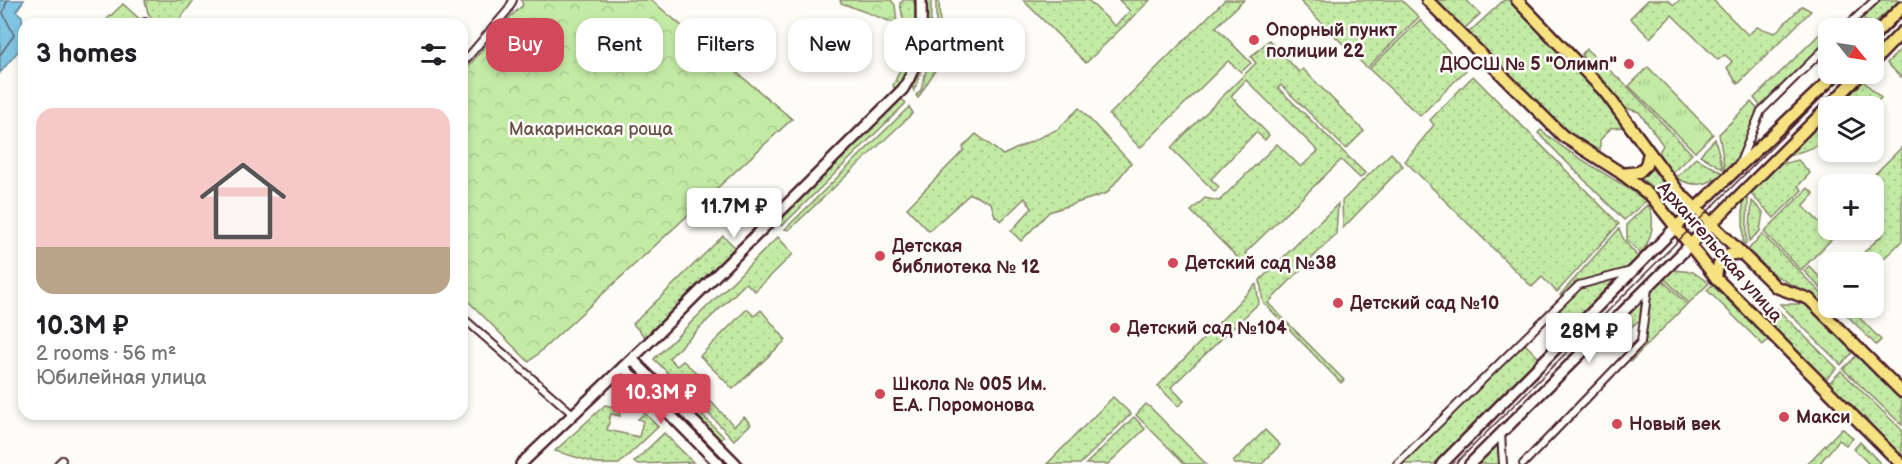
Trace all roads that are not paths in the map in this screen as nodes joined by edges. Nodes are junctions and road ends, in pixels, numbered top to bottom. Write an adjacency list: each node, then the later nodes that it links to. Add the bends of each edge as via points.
1 (513, 0): 12 (street)
2 (921, 0): 27 (main road, via 918,63 903,89)
3 (1427, 0): 17 (main road, Архангельская улица, via 1555,129)
4 (1517, 0): 15 (main road, Архангельская улица, via 1605,92)
5 (1875, 0): 7 (street)
6 (1902, 7): 8 (main road)
7 (1856, 18)
8 (1884, 26)
9 (1902, 32): 10 (main road)
10 (1884, 51)
11 (1818, 55): 16 (street, via 1761,111)
12 (468, 57)
13 (1825, 84): 16 (main road)
14 (1851, 84): 19 (main road)
15 (1648, 153): 17 (main road, via 1646,165 1639,172); 18 (main road, Архангельская улица)
16 (1738, 167): 18 (main road)
17 (1621, 174): 20 (main road, Архангельская улица, via 1652,197)
18 (1695, 209): 19 (main road, Архангельская улица); 20 (main road)
19 (1711, 224): 21 (main road); 22 (main road, Архангельская улица)
20 (1677, 227): 21 (main road, Архангельская улица); 23 (main road)
21 (1690, 245): 24 (main road, Архангельская улица); 25 (main road)
22 (1741, 254): 24 (main road, via 1723,258); 29 (main road, Архангельская улица, via 1776,287 1809,299)
23 (1634, 270): 35 (street, via 1579,285); 36 (main road)
24 (1716, 278): 40 (main road, Архангельская улица)
25 (1648, 287): 31 (main road); 39 (street, via 1641,342)
26 (468, 322): 30 (street)
27 (632, 359): 28 (main road); 34 (main road)
28 (624, 367): 30 (main road); 33 (main road)
29 (1902, 392)
30 (574, 415): 32 (main road)
31 (1501, 434): 37 (main road); 38 (street)
32 (521, 464)
33 (719, 464)
34 (736, 464)
35 (1397, 464)
36 (1442, 464)
37 (1470, 464)
38 (1503, 464)
39 (1523, 464)
40 (1901, 464)

